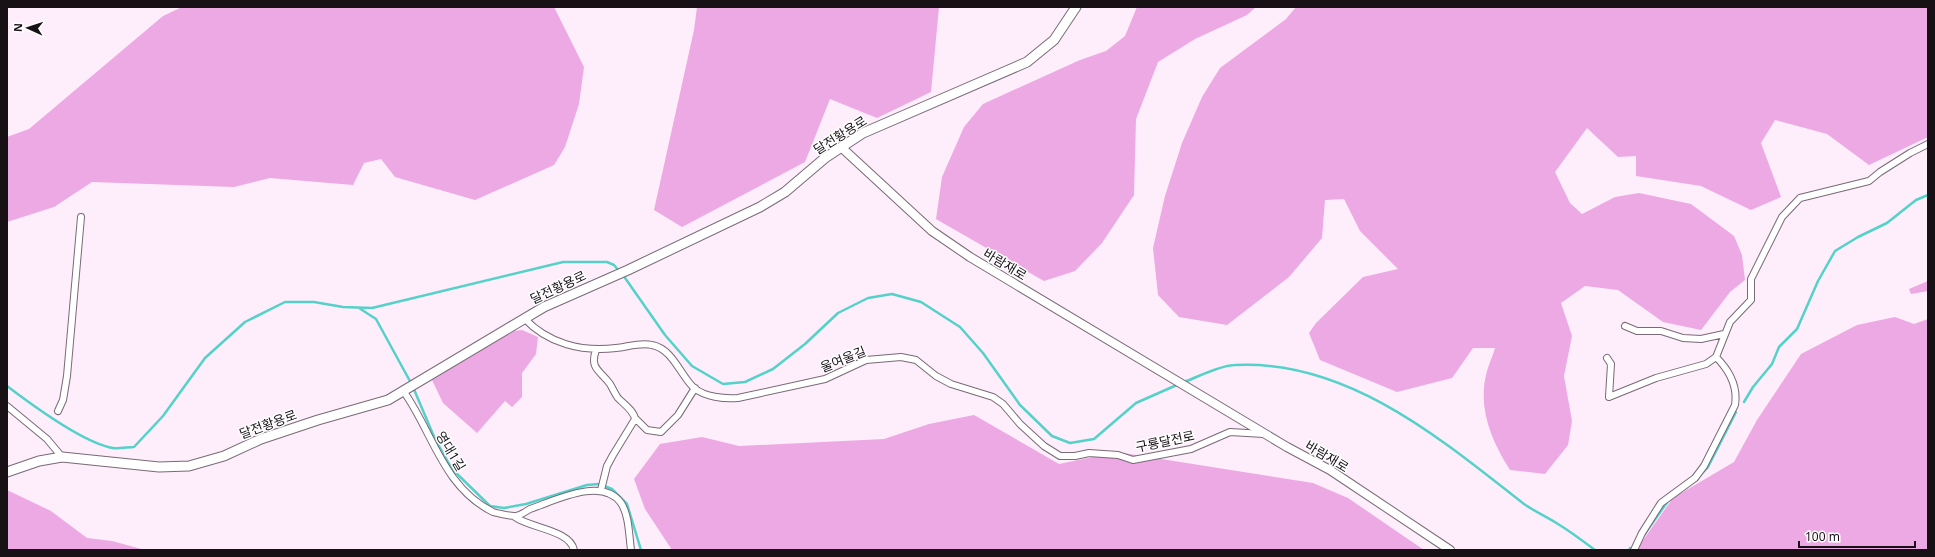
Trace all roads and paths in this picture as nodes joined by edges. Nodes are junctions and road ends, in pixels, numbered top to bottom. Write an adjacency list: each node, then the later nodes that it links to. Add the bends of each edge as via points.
1 (1076, 7): 3 (main road, 달전황용로, via 1054,40 1028,62 863,133)
2 (1928, 144): 7 (street, via 1880,172 1870,181 1800,198 1782,217 1751,279 1751,300 1730,322)
3 (841, 148): 5 (main road, 달전황용로, via 825,158 785,192 760,207); 17 (street, 바람재로, via 939,235 970,257)
4 (81, 217): 15 (street, via 67,376 63,400)
5 (524, 318): 8 (street, 울여울길, via 542,334 557,341); 12 (main road, 달전황용로)
6 (1625, 326): 7 (street, via 1637,331 1661,331 1683,338 1701,339)
7 (1724, 334): 9 (street)
8 (596, 350): 11 (street, 울여울길, via 652,344 663,350); 16 (street, via 594,365 617,396 635,414)
9 (1716, 357): 10 (street, via 1706,364 1656,378 1609,397 1611,364); 25 (street, via 1726,367 1733,382 1735,405 1704,466 1694,478 1661,503)
10 (1607, 358)
11 (694, 388): 13 (street, 울여울길, via 724,399 738,398 825,379 866,360 900,357 916,360 950,384); 16 (street, via 678,415 661,432 647,430)
12 (407, 390): 18 (main road, 달전황용로, via 388,400 318,420 261,439 224,456 189,466 159,467); 21 (street, 영대1길, via 441,462 449,473 485,507 495,513)
13 (993, 397): 17 (street, 구룡달전로, via 1044,446 1060,456 1089,453 1118,455 1133,460 1191,449 1230,432)
14 (7, 406): 18 (street, via 48,438)
15 (58, 411)
16 (635, 418): 20 (street, via 613,455)
17 (1267, 434): 24 (street, 바람재로, via 1330,470)
18 (62, 457): 19 (main road, 달전황용로, via 39,461)
19 (7, 472)
20 (602, 490): 21 (street, via 578,493); 23 (street, via 614,496 621,504)
21 (515, 517): 22 (street, 영대1길, via 522,522 563,536 570,541)
22 (574, 550)
23 (631, 550)
24 (1450, 550)
25 (1634, 550)

